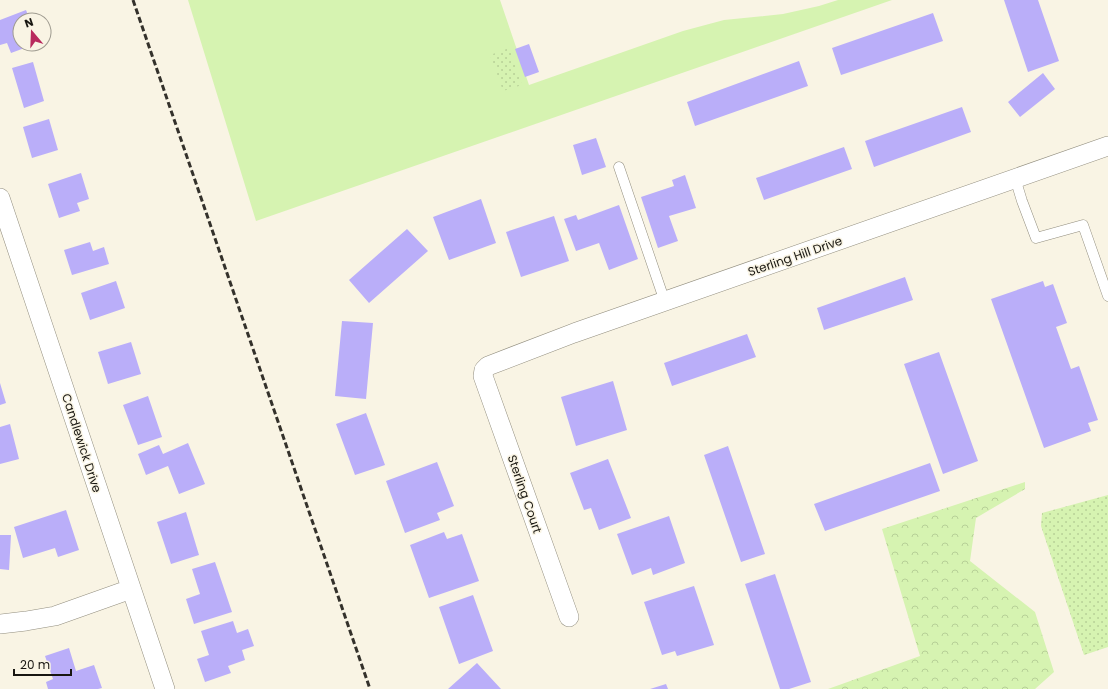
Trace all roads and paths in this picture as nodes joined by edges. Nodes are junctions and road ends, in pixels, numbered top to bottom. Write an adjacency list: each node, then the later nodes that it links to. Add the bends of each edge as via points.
1 (1108, 146): 3 (street, Sterling Hill Drive)
2 (619, 167): 6 (lane)
3 (1016, 178): 5 (lane, via 1036,238 1083,225); 6 (street, Sterling Hill Drive)
4 (0, 198): 8 (street, Candlewick Drive)
5 (1108, 296)
6 (665, 302): 7 (street, Sterling Hill Drive, via 567,336 488,366)
7 (484, 370): 9 (street, Sterling Court, via 483,376)
8 (131, 589): 10 (street, via 55,616); 11 (street, Candlewick Drive)
9 (569, 617)
10 (0, 624)
11 (165, 689)

